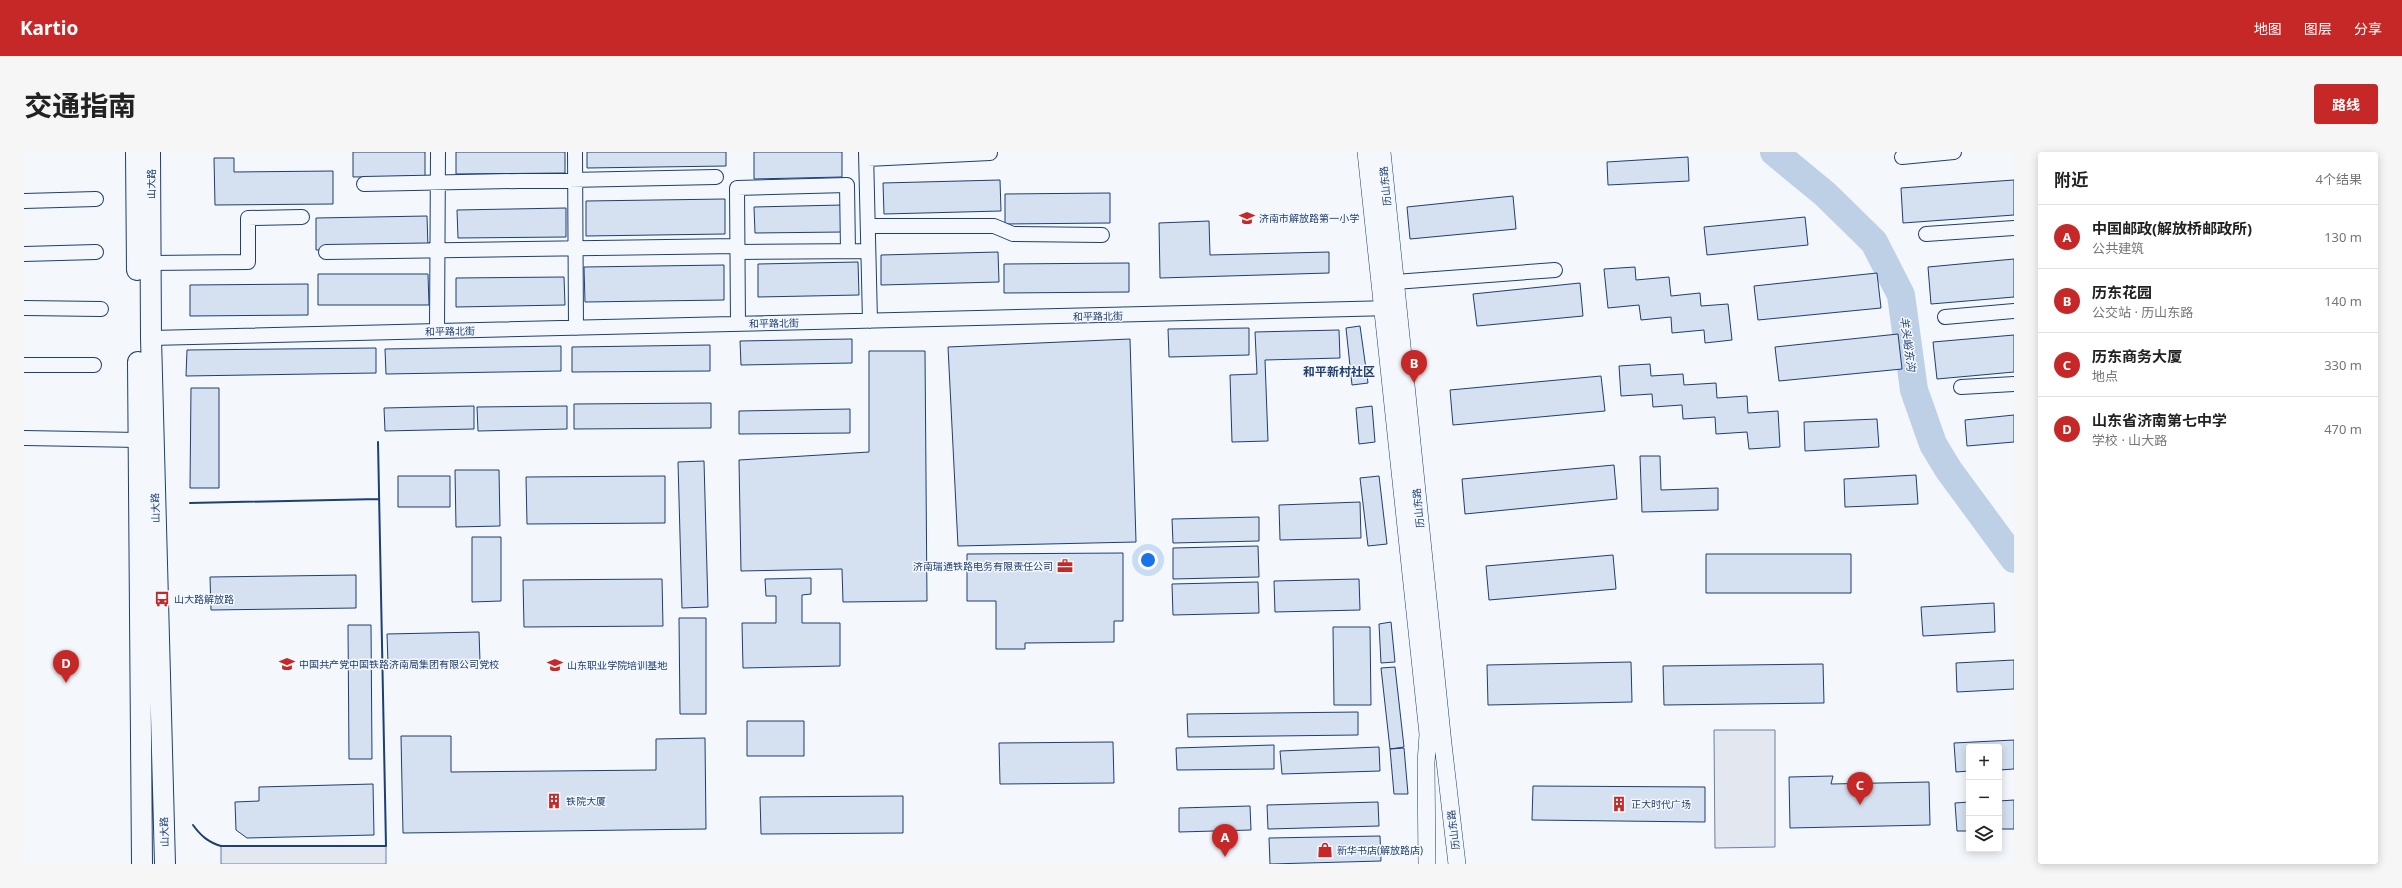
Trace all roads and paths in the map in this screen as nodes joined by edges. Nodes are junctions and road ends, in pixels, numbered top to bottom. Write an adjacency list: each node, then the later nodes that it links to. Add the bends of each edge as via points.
1 (136, 152): 48 (main road, 山大路)
2 (150, 152): 30 (main road, 山大路)
3 (438, 152): 13 (street)
4 (574, 152): 12 (street)
5 (1366, 152): 34 (street, 历山东路)
6 (1382, 152): 32 (street, 历山东路)
7 (1954, 152): 10 (street)
8 (990, 153): 9 (street)
9 (867, 155): 18 (street)
10 (1902, 156)
11 (716, 177): 12 (street)
12 (574, 179): 13 (street); 22 (street)
13 (438, 183): 14 (street); 24 (street)
14 (364, 184)
15 (96, 199): 16 (street)
16 (24, 201)
17 (302, 217): 30 (street, via 248,218 248,262)
18 (868, 226): 21 (street, via 994,226 1014,234); 26 (street)
19 (2014, 228): 20 (street)
20 (1926, 234)
21 (1102, 235)
22 (575, 248): 23 (street); 24 (street); 40 (street)
23 (738, 249): 25 (street); 25 (street, via 738,188 847,185); 39 (street)
24 (438, 250): 28 (street); 41 (street)
25 (848, 251): 26 (street)
26 (868, 251): 38 (street)
27 (96, 252): 29 (street)
28 (326, 252)
29 (24, 254)
30 (151, 263): 42 (main road, 山大路)
31 (1555, 270): 32 (street)
32 (1395, 282): 34 (street, 历山东路)
33 (24, 308): 35 (street)
34 (1390, 308): 38 (street, 和平路北街); 51 (street, 历山东路, via 1428,734); 52 (street, 历山东路)
35 (101, 309)
36 (2014, 311): 37 (street)
37 (1945, 318)
38 (870, 321): 39 (street, 和平路北街)
39 (738, 324): 40 (street, 和平路北街)
40 (576, 328): 41 (street, 和平路北街)
41 (437, 331): 42 (street, 和平路北街)
42 (151, 338): 50 (main road, 山大路)
43 (24, 365): 44 (street)
44 (94, 365)
45 (2014, 384): 46 (street)
46 (1961, 387)
47 (24, 438): 48 (street)
48 (139, 440): 49 (main road, 山大路)
49 (142, 864)
50 (165, 864)
51 (1427, 864)
52 (1457, 864)

